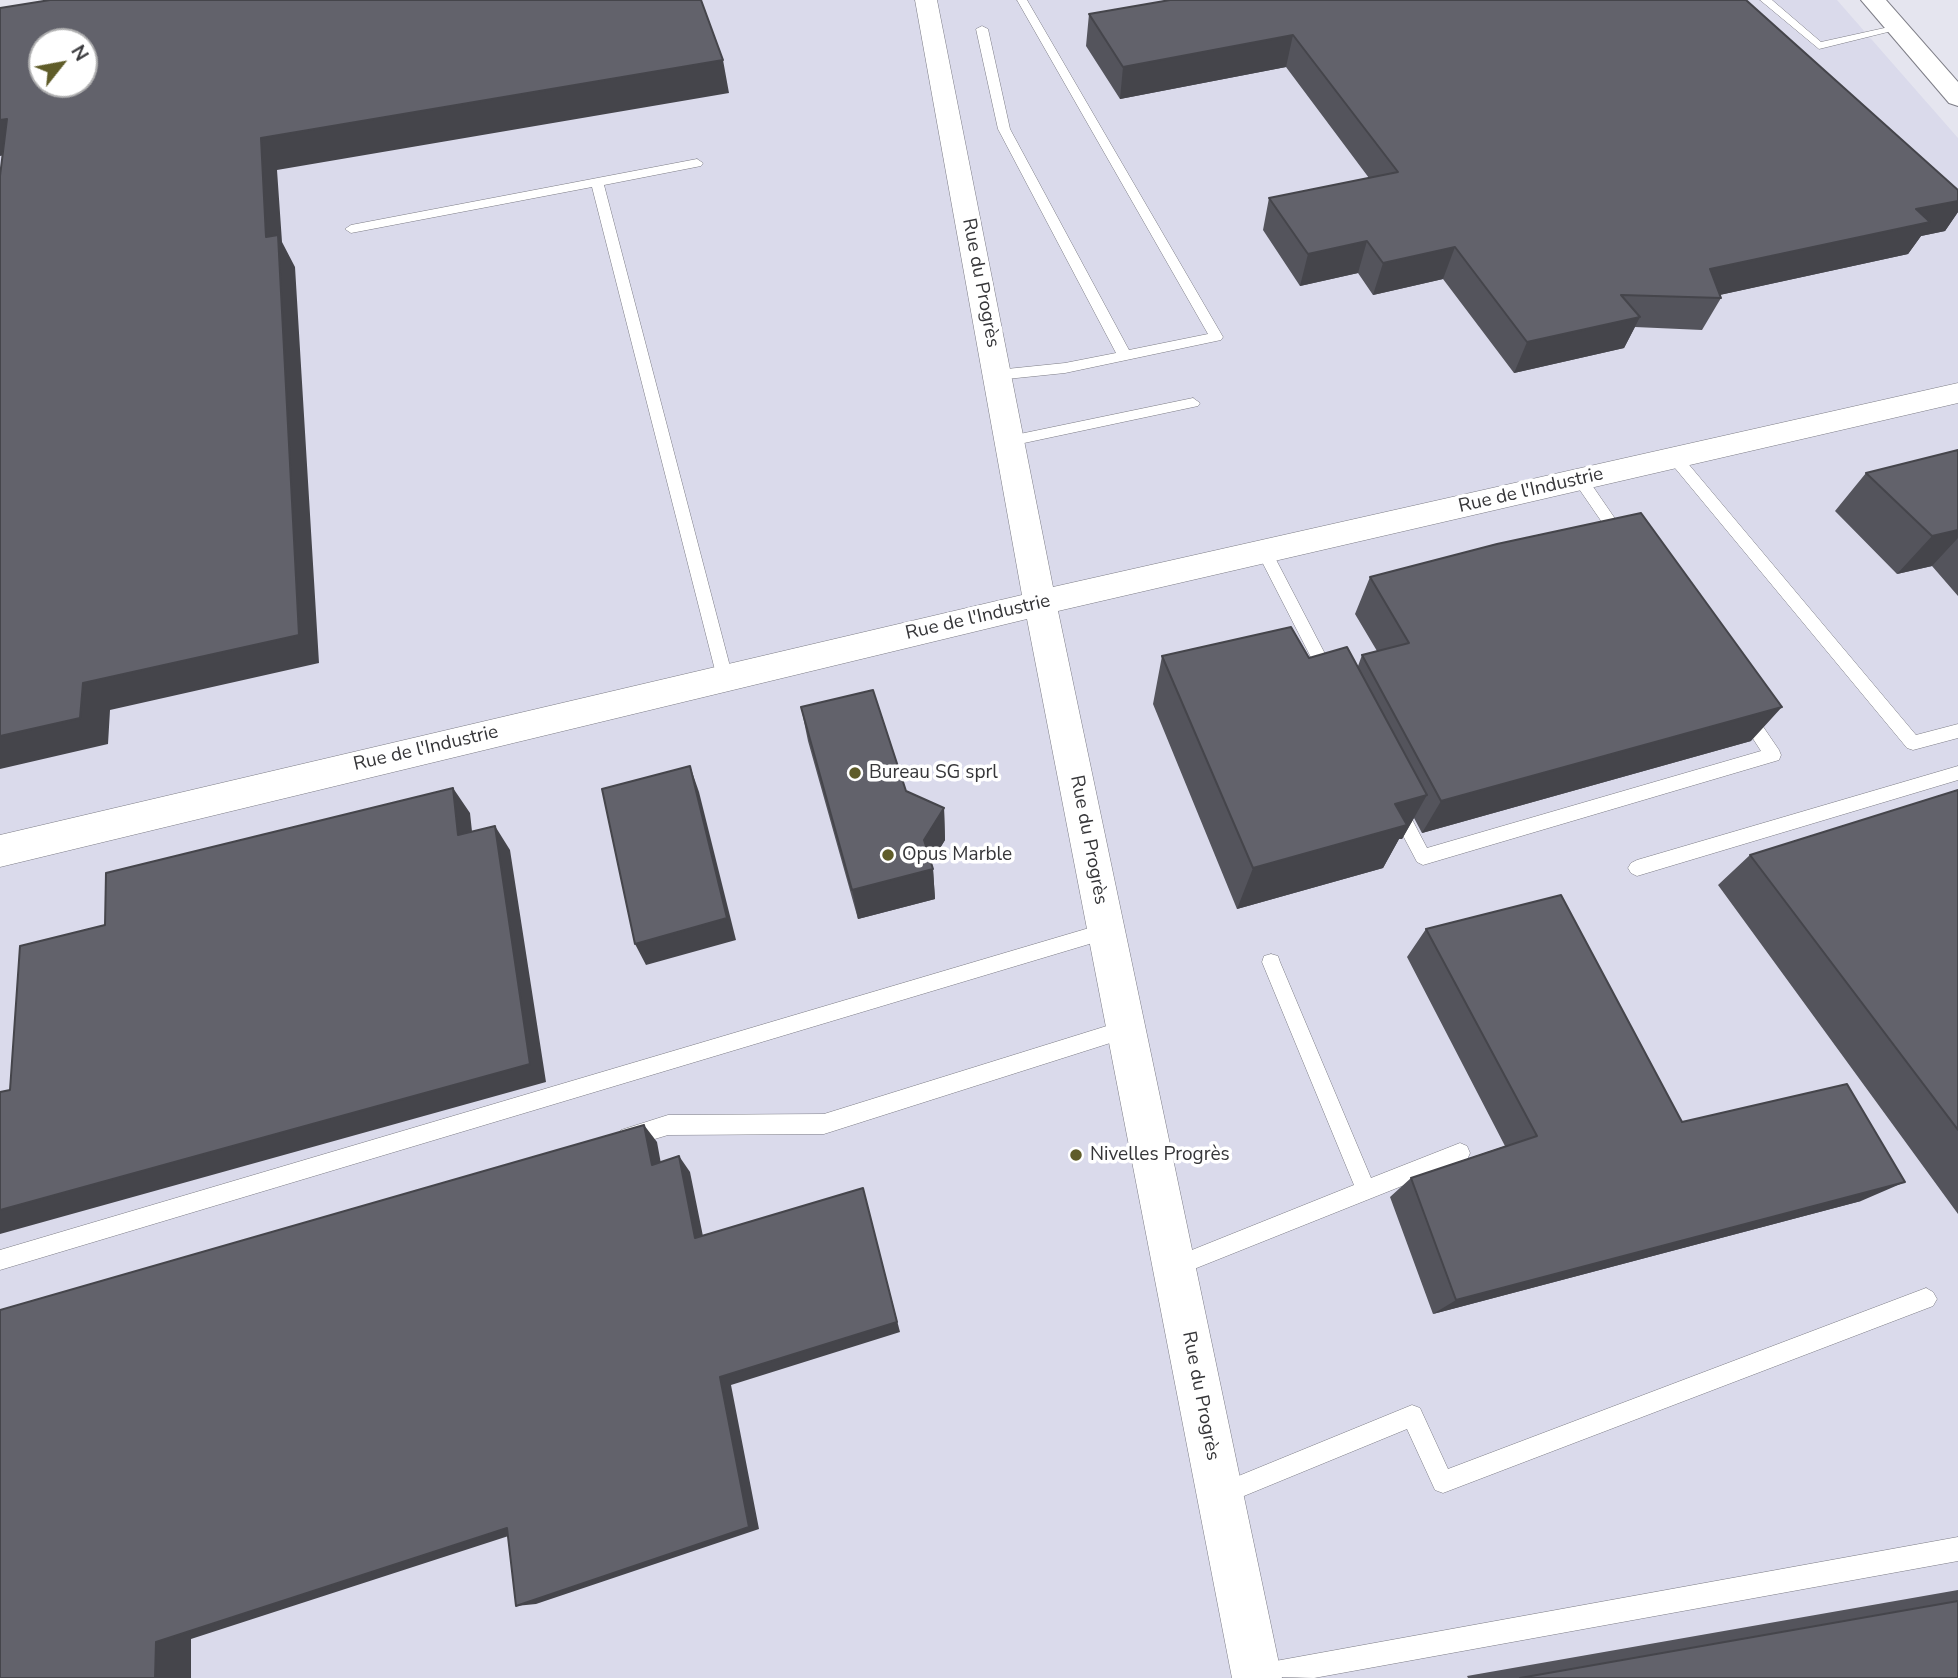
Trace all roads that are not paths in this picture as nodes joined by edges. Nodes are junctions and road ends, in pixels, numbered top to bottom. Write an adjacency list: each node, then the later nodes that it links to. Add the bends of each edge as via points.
1 (926, 0): 12 (street, Rue du Progrès)
2 (1021, 0): 11 (lane, via 1216,337)
3 (1765, 0): 5 (lane, via 1819,46)
4 (1873, 0): 5 (main road)
5 (1898, 28): 7 (main road)
6 (982, 29): 11 (lane, via 1004,129)
7 (1958, 98)
8 (698, 163): 9 (lane)
9 (597, 183): 10 (lane); 21 (lane)
10 (351, 229)
11 (1125, 356): 12 (lane, via 1065,368)
12 (997, 374): 15 (street, Rue du Progrès)
13 (1958, 393): 16 (street, Rue de l'Industrie)
14 (1193, 402): 15 (lane)
15 (1010, 441): 20 (street, Rue du Progrès)
16 (1675, 458): 17 (street, Rue de l'Industrie); 24 (lane, via 1913,743)
17 (1580, 479): 18 (street, Rue de l'Industrie); 19 (lane)
18 (1265, 552): 20 (street, Rue de l'Industrie); 22 (lane)
19 (1634, 556)
20 (1040, 603): 21 (street, Rue de l'Industrie); 29 (street, Rue du Progrès)
21 (725, 678): 27 (street, Rue de l'Industrie)
22 (1334, 686)
23 (1735, 700): 26 (lane, via 1773,755 1423,857)
24 (1958, 731)
25 (1958, 773): 28 (lane)
26 (1391, 796)
27 (0, 851)
28 (1637, 868)
29 (1106, 931): 31 (street, Rue du Progrès); 35 (lane)
30 (1271, 962): 34 (lane)
31 (1126, 1029): 32 (lane, via 824,1124 668,1125); 36 (street, Rue du Progrès)
32 (615, 1140)
33 (1460, 1153): 34 (lane)
34 (1366, 1191): 36 (lane)
35 (0, 1260)
36 (1174, 1267): 38 (street, Rue du Progrès)
37 (1926, 1300): 38 (lane, via 1443,1482 1412,1416)
38 (1220, 1494): 40 (street, Rue du Progrès)
39 (1958, 1549): 40 (lane)
40 (1256, 1677)

